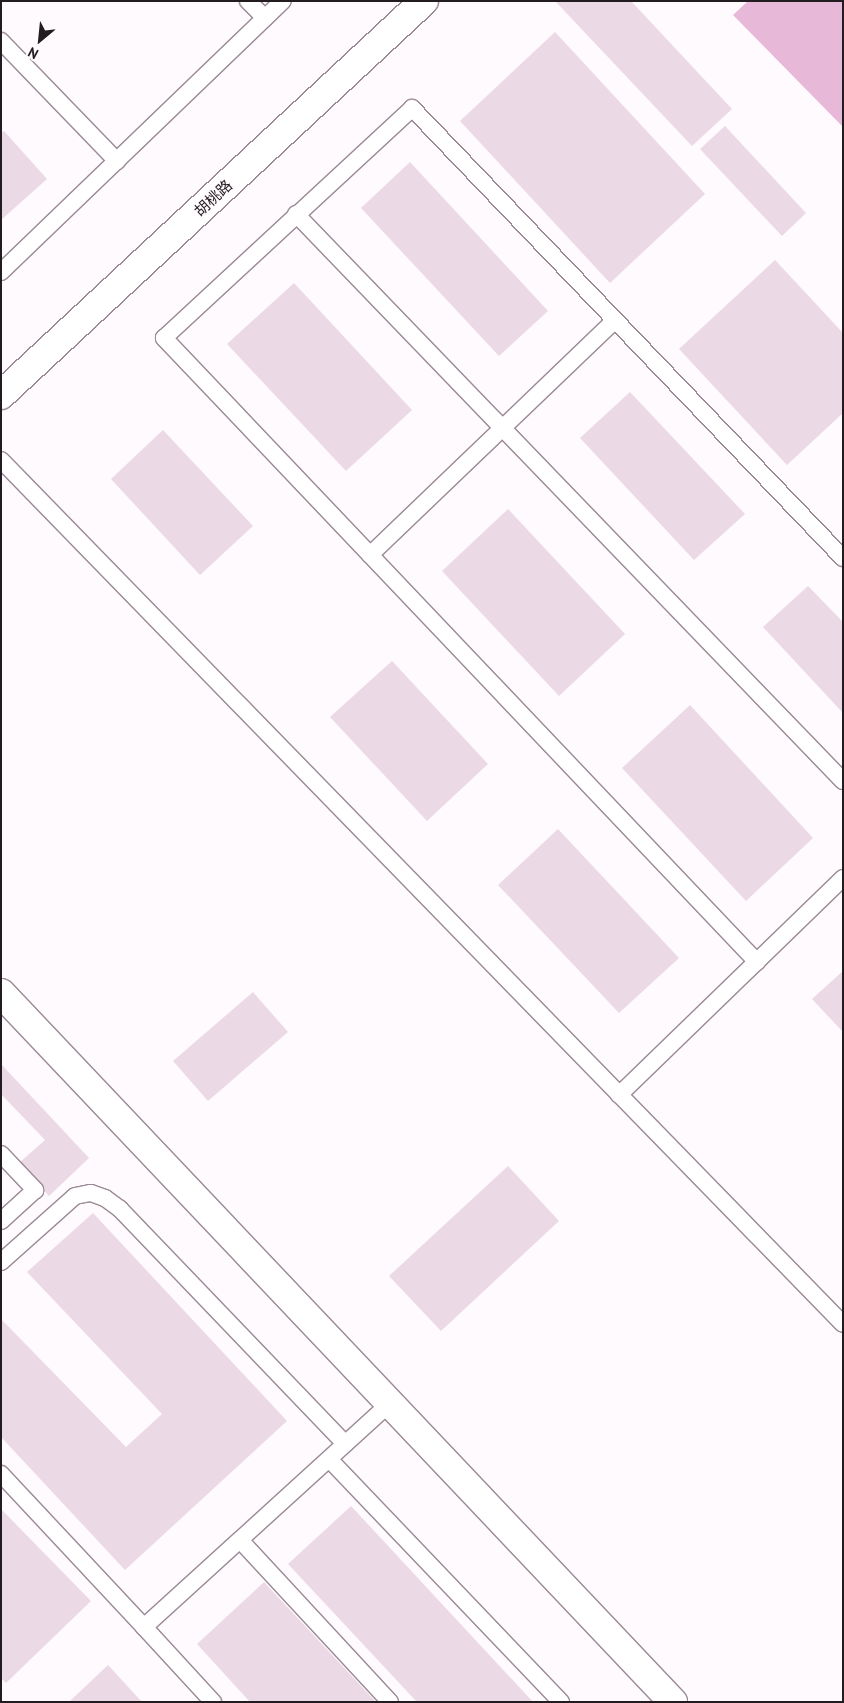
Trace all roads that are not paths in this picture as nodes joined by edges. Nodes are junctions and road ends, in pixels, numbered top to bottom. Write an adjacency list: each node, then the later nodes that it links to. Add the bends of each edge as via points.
1 (248, 1): 4 (lane)
2 (282, 1): 4 (lane)
3 (424, 1): 10 (street, 胡桃路)
4 (265, 18): 6 (lane)
5 (1, 41): 6 (lane)
6 (116, 161): 8 (lane)
7 (296, 214): 9 (lane, via 412,108); 11 (lane); 13 (lane, via 164,338)
8 (1, 272)
9 (615, 320): 11 (lane); 14 (lane)
10 (1, 394)
11 (502, 428): 13 (lane); 15 (lane)
12 (1, 460): 19 (lane)
13 (370, 555): 17 (lane)
14 (843, 558)
15 (843, 781)
16 (843, 878): 17 (lane)
17 (757, 962): 19 (lane)
18 (1, 993): 24 (street)
19 (619, 1095): 23 (lane)
20 (1, 1154): 21 (lane, via 35,1190)
21 (1, 1221)
22 (1, 1262): 25 (lane, via 75,1196 91,1193 104,1198 120,1209)
23 (843, 1324)
24 (390, 1403): 25 (lane); 33 (street)
25 (345, 1444): 26 (lane)
26 (329, 1459): 28 (lane); 32 (lane)
27 (1, 1474): 29 (lane)
28 (240, 1540): 29 (lane); 31 (lane)
29 (144, 1627): 30 (lane)
30 (213, 1702)
31 (390, 1702)
32 (561, 1702)
33 (673, 1702)

